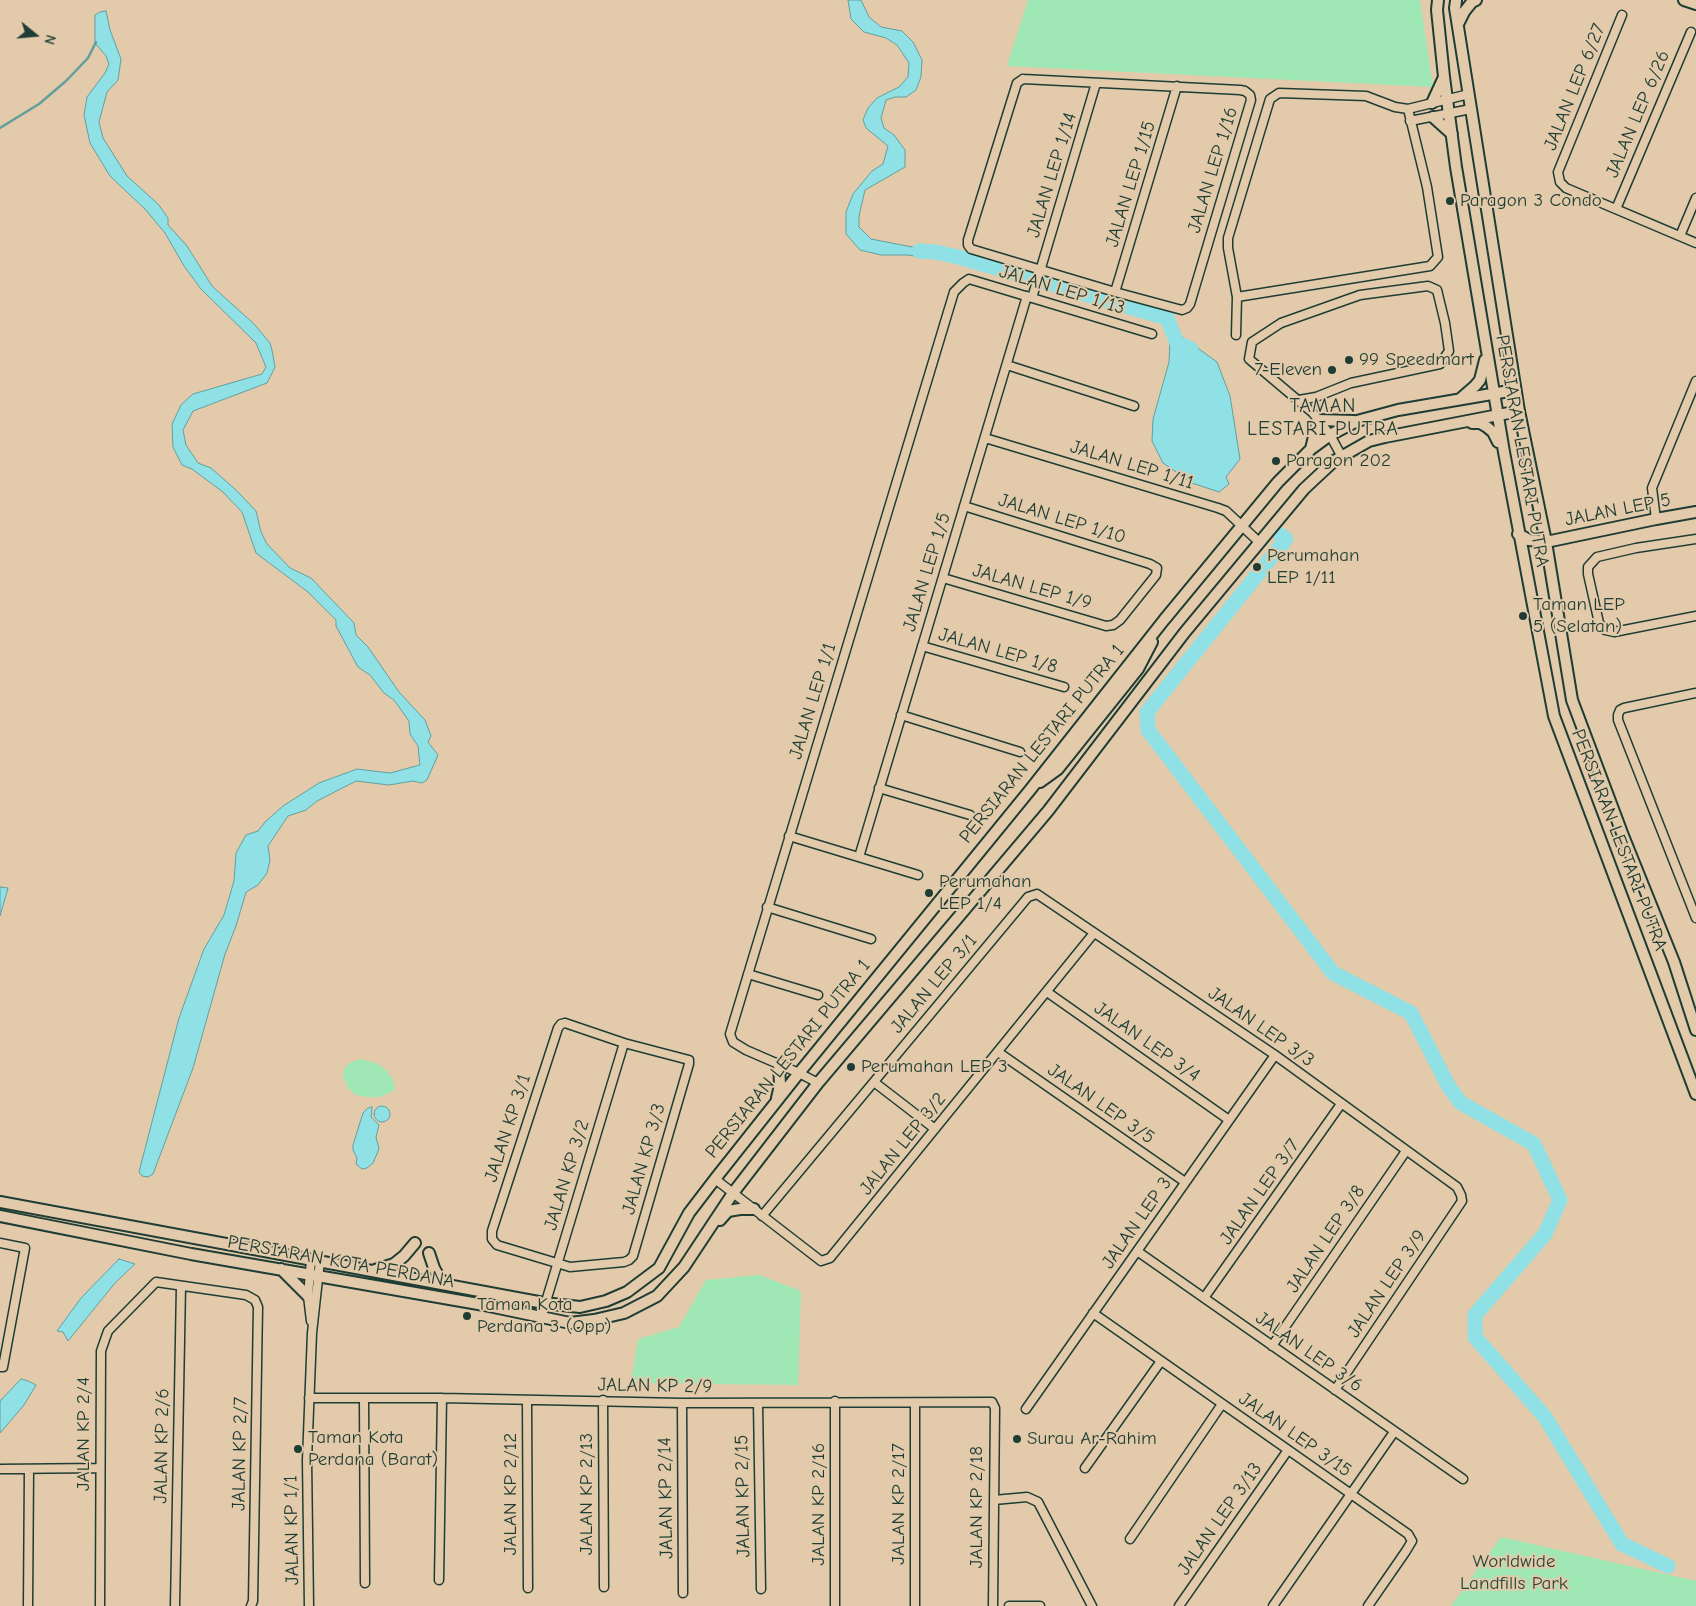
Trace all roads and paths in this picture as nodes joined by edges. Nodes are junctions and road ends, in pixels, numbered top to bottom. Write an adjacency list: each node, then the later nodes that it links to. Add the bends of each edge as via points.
1 (1438, 0): 9 (street, PERSIARAN LESTARI PUTRA)
2 (1456, 0): 7 (street, PERSIARAN LESTARI PUTRA)
3 (1476, 0): 7 (street)
4 (1684, 0): 5 (street)
5 (1696, 4)
6 (1622, 15): 22 (street, JALAN LEP 6/27, via 1558,172 1560,182 1566,188)
7 (1458, 24): 12 (street, PERSIARAN LESTARI PUTRA)
8 (1691, 32): 22 (street, JALAN LEP 6/26)
9 (1444, 77): 13 (street, PERSIARAN LESTARI PUTRA); 14 (street)
10 (1096, 83): 11 (street, JALAN LEP 1/16); 25 (street, JALAN LEP 1/14); 25 (street, JALAN LEP 1/16, via 1019,80 968,240 971,249)
11 (1177, 86): 27 (street, JALAN LEP 1/15); 27 (street, JALAN LEP 1/16, via 1245,91 1251,100 1190,304 1182,310)
12 (1469, 94): 13 (street); 16 (street, PERSIARAN LESTARI PUTRA)
13 (1447, 99): 14 (street); 17 (street, PERSIARAN LESTARI PUTRA)
14 (1432, 103): 15 (street)
15 (1408, 109): 19 (street); 29 (street, via 1366,96 1279,93 1270,99 1228,238)
16 (1471, 109): 17 (street); 35 (street, PERSIARAN LESTARI PUTRA)
17 (1449, 114): 18 (street); 20 (street, PERSIARAN LESTARI PUTRA)
18 (1433, 117): 19 (street); 20 (street)
19 (1410, 121): 29 (street, via 1428,187 1438,258 1430,266)
20 (1452, 134): 32 (street, PERSIARAN LESTARI PUTRA)
21 (1696, 198): 23 (street)
22 (1616, 209): 23 (street)
23 (1680, 236): 24 (street)
24 (1696, 242)
25 (1039, 272): 27 (street, JALAN LEP 1/16); 28 (street, JALAN LEP 1/14)
26 (963, 283): 28 (street, JALAN LEP 1/13, via 969,279); 69 (street, JALAN LEP 1/1, via 954,292)
27 (1115, 292)
28 (1031, 295): 30 (street, JALAN LEP 1/13); 33 (street, JALAN LEP 1/5)
29 (1237, 297): 31 (street)
30 (1152, 334)
31 (1236, 335)
32 (1486, 350): 36 (street, PERSIARAN LESTARI PUTRA); 39 (street, via 1480,380)
33 (1006, 365): 40 (street); 47 (street, JALAN LEP 1/5)
34 (1696, 381): 53 (street, via 1652,488)
35 (1516, 390): 36 (street); 41 (street, PERSIARAN LESTARI PUTRA)
36 (1494, 394): 39 (street); 43 (street, PERSIARAN LESTARI PUTRA)
37 (1324, 395): 38 (street); 38 (street, via 1351,383 1440,364 1449,351 1437,290 1428,286 1360,295 1281,323 1252,342 1249,359); 42 (street, via 1317,400)
38 (1299, 400): 42 (street)
39 (1460, 400): 44 (street, via 1398,410)
40 (1134, 406)
41 (1519, 411): 43 (street, PERSIARAN LESTARI PUTRA 1); 58 (street, PERSIARAN LESTARI PUTRA)
42 (1315, 416): 44 (street, via 1338,422); 46 (street); 48 (street)
43 (1497, 416): 45 (street, PERSIARAN LESTARI PUTRA 1); 49 (street, PERSIARAN LESTARI PUTRA)
44 (1357, 421): 46 (street)
45 (1464, 422): 49 (street, via 1487,427); 50 (street, PERSIARAN LESTARI PUTRA 1, via 1369,441)
46 (1330, 436): 48 (street); 50 (street)
47 (985, 438): 51 (street, JALAN LEP 1/5); 54 (street, JALAN LEP 1/11, via 1218,508)
48 (1311, 449): 54 (street)
49 (1504, 452): 55 (street, PERSIARAN LESTARI PUTRA)
50 (1342, 457): 57 (street, PERSIARAN LESTARI PUTRA 1, via 1304,489)
51 (964, 506): 59 (street, JALAN LEP 1/5); 61 (street, JALAN LEP 1/10, via 1157,568 1156,576)
52 (1696, 512): 53 (street, JALAN LEP 5)
53 (1656, 519): 58 (street, JALAN LEP 5)
54 (1242, 525): 57 (street, JALAN LEP 1/11); 86 (street, PERSIARAN LESTARI PUTRA 1, via 1164,620 1138,669 1058,769 1030,790)
55 (1518, 534): 58 (street, via 1529,540); 85 (street, PERSIARAN LESTARI PUTRA, via 1554,716)
56 (1696, 539): 60 (street, via 1597,557 1588,567 1599,623 1604,630 1614,632)
57 (1259, 542): 88 (street, PERSIARAN LESTARI PUTRA 1, via 1185,632 1048,811)
58 (1546, 542): 80 (street, PERSIARAN LESTARI PUTRA, via 1572,700 1674,962)
59 (943, 578): 61 (street, JALAN LEP 1/9, via 1106,626); 62 (street, JALAN LEP 1/5)
60 (1696, 616)
61 (1113, 625)
62 (922, 646): 63 (street, JALAN LEP 1/8); 65 (street, JALAN LEP 1/5)
63 (1064, 687)
64 (1695, 695): 74 (street, via 1624,708 1619,712 1618,720)
65 (901, 715): 66 (street); 67 (street, JALAN LEP 1/5)
66 (1020, 752)
67 (879, 788): 68 (street); 70 (street, JALAN LEP 1/5)
68 (970, 815)
69 (789, 836): 70 (street); 73 (street, JALAN LEP 1/1)
70 (859, 857): 71 (street)
71 (918, 875)
72 (1037, 894): 75 (street, JALAN LEP 3/3); 87 (street, JALAN LEP 3/1, via 1028,897)
73 (767, 907): 76 (street); 77 (street, JALAN LEP 1/1)
74 (1696, 918)
75 (1094, 933): 78 (street, JALAN LEP 3/2); 83 (street, JALAN LEP 3/3)
76 (871, 939)
77 (748, 974): 79 (street); 84 (street, JALAN LEP 1/1, via 730,1034 733,1042 746,1050)
78 (1047, 992): 82 (street, JALAN LEP 3/2); 92 (street, JALAN LEP 3/4)
79 (818, 996)
80 (1696, 1030)
81 (624, 1042): 109 (street, JALAN KP 3/2); 109 (street, JALAN KP 3/3, via 689,1060 690,1064 633,1256 624,1262 595,1265 570,1267); 109 (street, JALAN KP 3/1, via 566,1023 560,1024 492,1231 492,1239 497,1245)
82 (998, 1052): 93 (street, JALAN LEP 3/2); 96 (street, JALAN LEP 3/5)
83 (1275, 1055): 91 (street, JALAN LEP 3/3); 92 (street, JALAN LEP 3)
84 (779, 1064): 86 (street, JALAN LEP 1/1); 90 (street, via 780,1085)
85 (1692, 1071): 89 (street, PERSIARAN LESTARI PUTRA)
86 (799, 1072): 88 (street, JALAN LEP 1/1); 90 (street, PERSIARAN LESTARI PUTRA 1)
87 (874, 1082): 93 (street); 100 (street, JALAN LEP 3/1)
88 (818, 1083): 97 (street, PERSIARAN LESTARI PUTRA 1)
89 (1696, 1094)
90 (776, 1101): 95 (street, PERSIARAN LESTARI PUTRA 1)
91 (1342, 1104): 94 (street, JALAN LEP 3/3); 116 (street, JALAN LEP 3/7)
92 (1229, 1120): 96 (street, JALAN LEP 3)
93 (935, 1129): 100 (street, JALAN LEP 3/2, via 830,1258 820,1261)
94 (1406, 1150): 98 (street, JALAN LEP 3/3, via 1457,1187); 121 (street, JALAN LEP 3/8)
95 (715, 1179): 97 (street); 102 (street, PERSIARAN LESTARI PUTRA 1, via 689,1213)
96 (1185, 1182): 106 (street, JALAN LEP 3)
97 (732, 1193): 100 (street); 103 (street, PERSIARAN LESTARI PUTRA 1)
98 (1461, 1195): 124 (street, JALAN LEP 3/9, via 1462,1201)
99 (0, 1202): 108 (street, PERSIARAN KOTA PERDANA)
100 (758, 1212): 103 (street, via 728,1211)
101 (0, 1216): 110 (street, PERSIARAN KOTA PERDANA)
102 (676, 1237): 117 (street, PERSIARAN KOTA PERDANA, via 659,1268 627,1292 580,1307)
103 (704, 1237): 119 (street, PERSIARAN KOTA PERDANA, via 684,1267 657,1296 624,1313 570,1323)
104 (0, 1242): 123 (street, via 25,1248)
105 (415, 1243): 111 (street, via 394,1264)
106 (1137, 1251): 116 (street, JALAN LEP 3/6); 118 (street, JALAN LEP 3)
107 (429, 1253): 113 (street, via 440,1279)
108 (316, 1260): 111 (street, PERSIARAN KOTA PERDANA); 112 (street, JALAN KP 1/1)
109 (557, 1263): 117 (street, JALAN KP 3/2)
110 (281, 1269): 112 (street, PERSIARAN KOTA PERDANA); 115 (street)
111 (372, 1270): 113 (street, PERSIARAN KOTA PERDANA)
112 (314, 1275): 115 (street, JALAN KP 1/1); 119 (street, PERSIARAN KOTA PERDANA); 120 (street, JALAN KP 1/1)
113 (448, 1285): 117 (street, PERSIARAN KOTA PERDANA)
114 (181, 1286): 139 (street, JALAN KP 2/4, via 156,1282 108,1331 101,1351); 153 (street, JALAN KP 2/7, via 246,1296 256,1300 258,1307); 156 (street, JALAN KP 2/6)
115 (308, 1296): 120 (street, JALAN KP 1/1)
116 (1204, 1298): 121 (street, JALAN LEP 3/6)
117 (544, 1303): 119 (street, JALAN KP 3/2)
118 (1093, 1313): 122 (street, JALAN LEP 3/15); 136 (street, JALAN LEP 3)
119 (541, 1318)
120 (312, 1333): 125 (street, JALAN KP 1/1)
121 (1272, 1346): 124 (street, JALAN LEP 3/6)
122 (1161, 1361): 134 (street, JALAN LEP 3/15); 140 (street)
123 (2, 1367)
124 (1335, 1390): 137 (street, JALAN LEP 3/6)
125 (310, 1398): 126 (street, JALAN KP 2/9); 157 (street, JALAN KP 1/1, via 307,1460)
126 (364, 1398): 127 (street, JALAN KP 2/9); 148 (street)
127 (442, 1398): 129 (street, JALAN KP 2/9); 147 (street)
128 (603, 1400): 129 (street, JALAN KP 2/9); 131 (street, JALAN KP 2/9); 149 (street, JALAN KP 2/13)
129 (527, 1401): 150 (street, JALAN KP 2/12)
130 (835, 1401): 132 (street, JALAN KP 2/9); 133 (street, JALAN KP 2/9); 158 (street, JALAN KP 2/16)
131 (682, 1403): 132 (street, JALAN KP 2/9); 152 (street, JALAN KP 2/14)
132 (758, 1403): 151 (street, JALAN KP 2/15)
133 (915, 1403): 135 (street, JALAN KP 2/9, via 992,1402); 159 (street, JALAN KP 2/17)
134 (1222, 1404): 138 (street, JALAN LEP 3/15); 146 (street)
135 (994, 1408): 145 (street, JALAN KP 2/18)
136 (1026, 1409)
137 (1394, 1432): 143 (street, JALAN LEP 3/6); 144 (street)
138 (1288, 1450): 144 (street, JALAN LEP 3/15); 164 (street, JALAN LEP 3/13)
139 (100, 1468): 142 (street); 155 (street, JALAN KP 2/4)
140 (1085, 1468)
141 (0, 1469): 142 (street)
142 (29, 1469): 154 (street)
143 (1463, 1480)
144 (1350, 1494): 165 (street); 166 (street, JALAN LEP 3/15, via 1408,1534 1412,1541)
145 (994, 1500): 160 (street, JALAN KP 2/18); 163 (street, via 1027,1497 1038,1502)
146 (1130, 1538)
147 (439, 1580)
148 (365, 1583)
149 (604, 1587)
150 (528, 1588)
151 (761, 1589)
152 (683, 1593)
153 (252, 1604)
154 (28, 1606)
155 (100, 1606)
156 (176, 1606)
157 (310, 1606)
158 (835, 1606)
159 (915, 1606)
160 (993, 1606)
161 (1008, 1606): 162 (street)
162 (1040, 1606)
163 (1092, 1606)
164 (1179, 1606)
165 (1273, 1606)
166 (1368, 1606)

